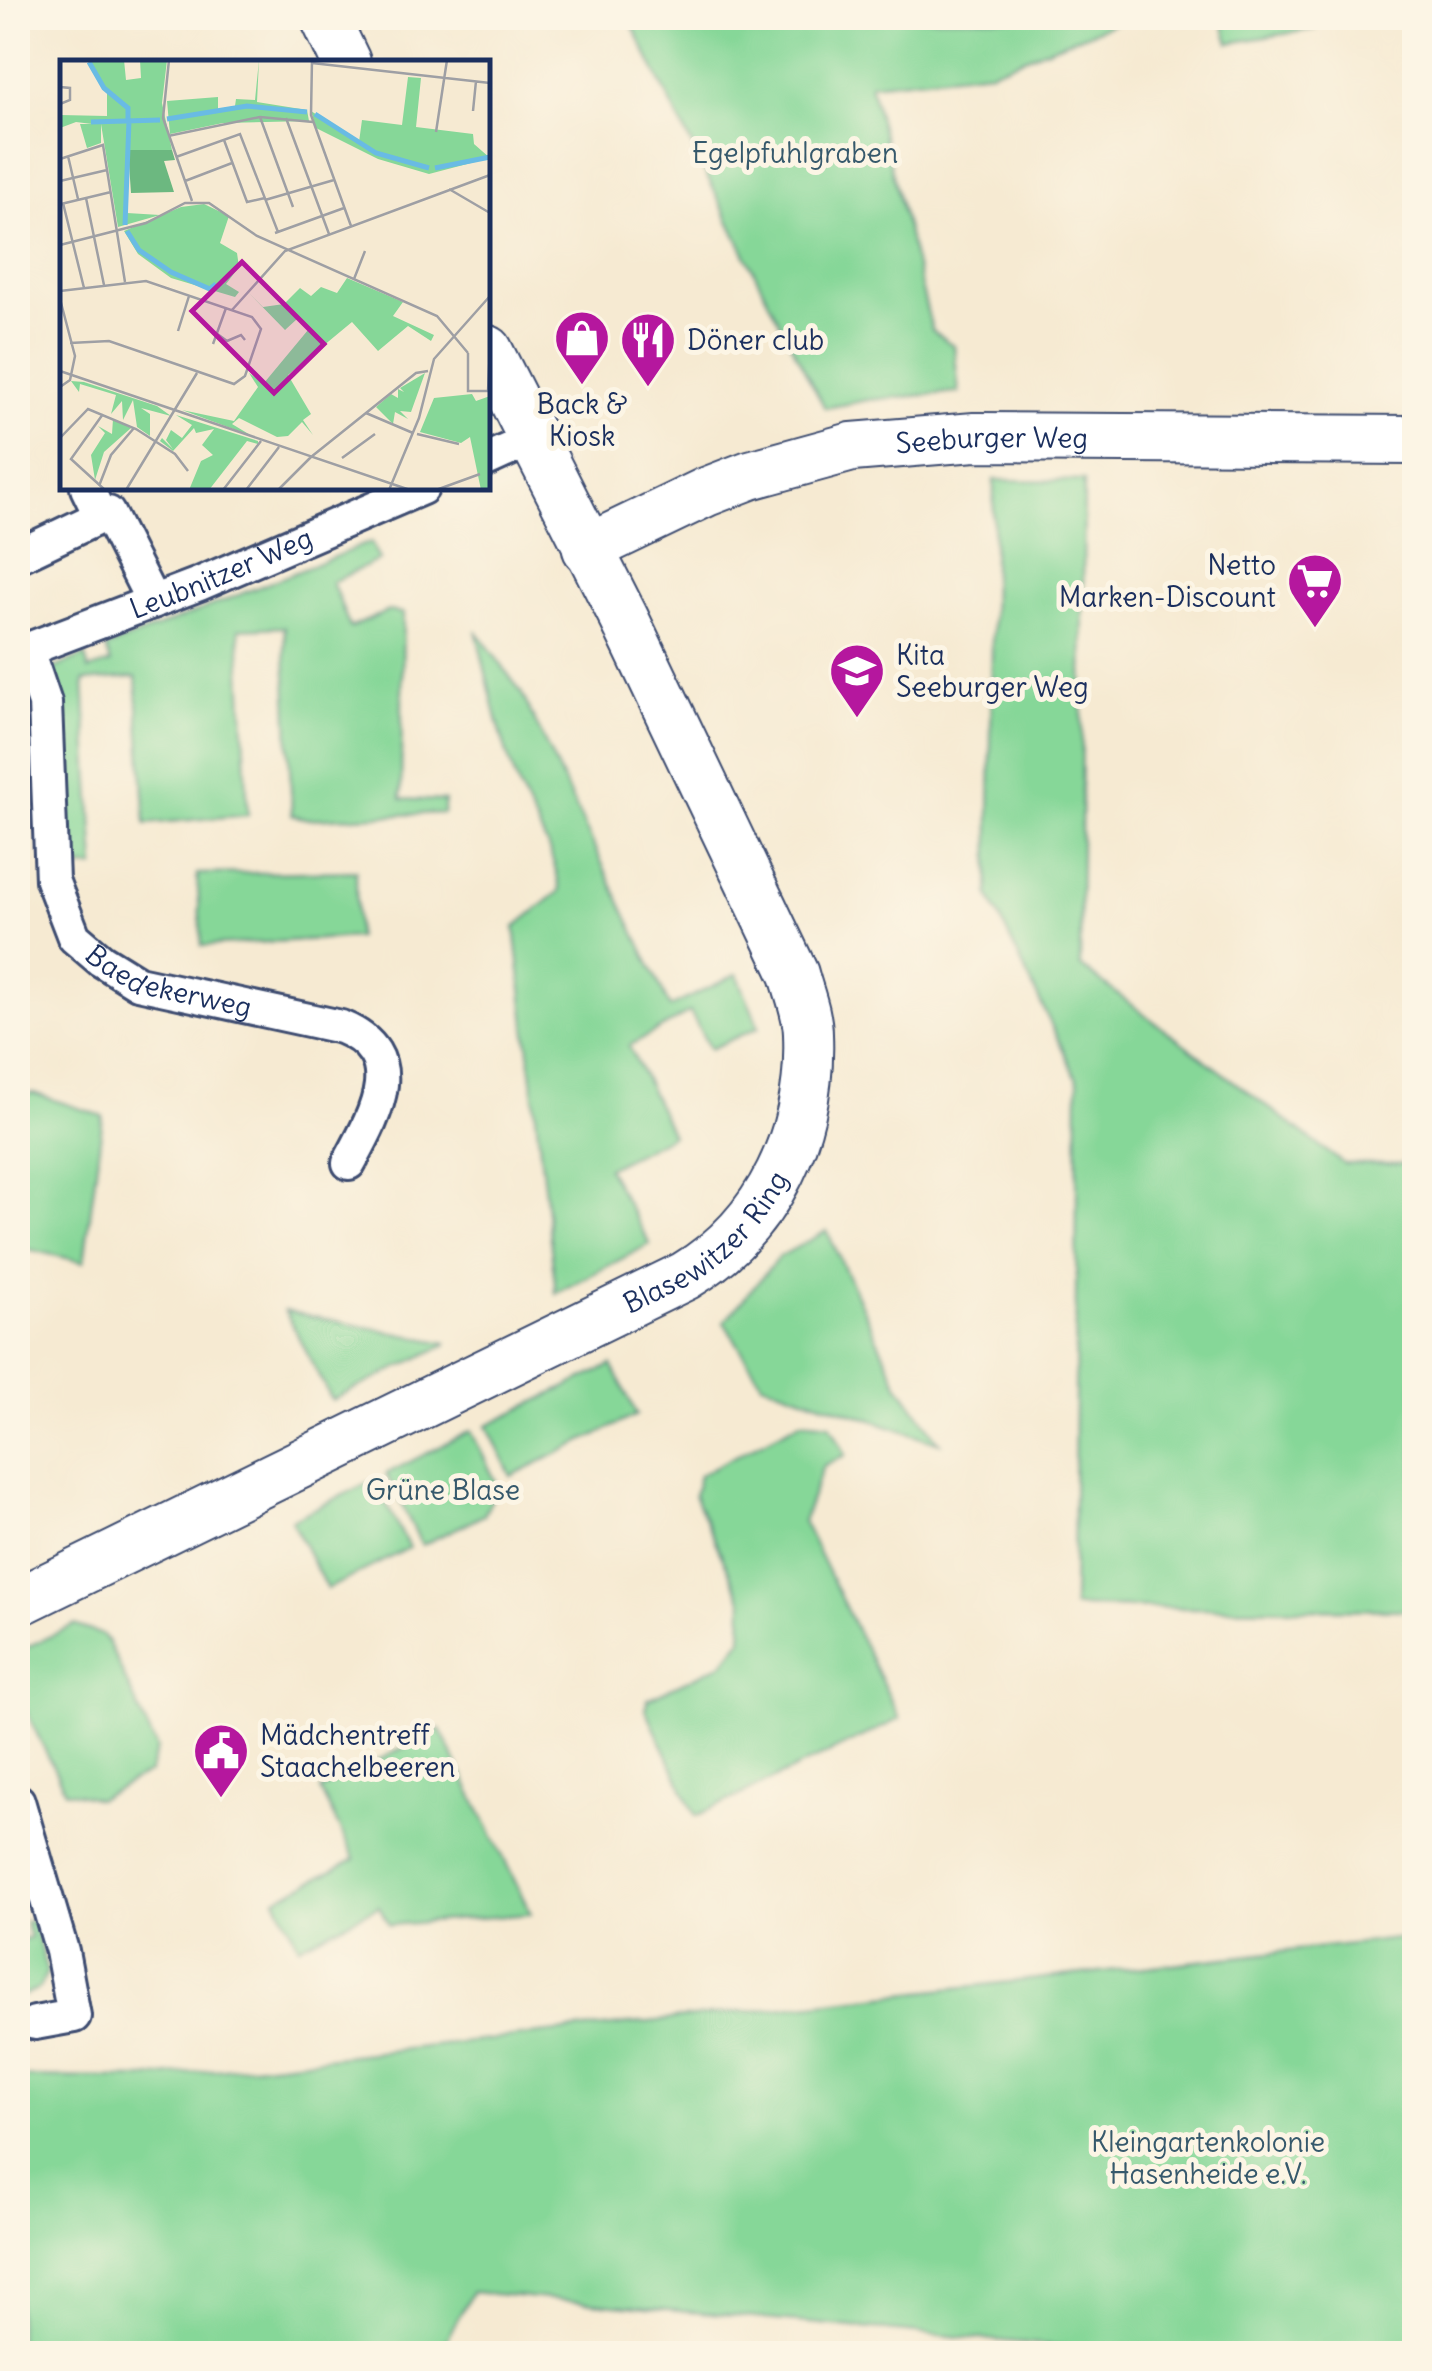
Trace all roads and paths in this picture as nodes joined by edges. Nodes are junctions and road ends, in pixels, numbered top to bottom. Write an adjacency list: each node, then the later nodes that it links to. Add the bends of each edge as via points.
1 (325, 18): 2 (street)
2 (345, 60)
3 (490, 354): 4 (street, Blasewitzer Ring)
4 (532, 440): 6 (street); 9 (street, Blasewitzer Ring)
5 (1414, 440): 9 (street, Seeburger Weg, via 975,437 852,447 735,480)
6 (490, 459)
7 (417, 490): 11 (street, Leubnitzer Weg)
8 (94, 502): 10 (street); 11 (street, via 108,514)
9 (588, 548): 14 (street, Blasewitzer Ring, via 799,992 809,1031 806,1088 794,1146 774,1186 738,1235 685,1276)
10 (18, 556)
11 (153, 602): 12 (street, Leubnitzer Weg)
12 (22, 652): 13 (street, Baedekerweg, via 45,704 52,880 74,936 138,983 360,1034 380,1056 382,1091)
13 (349, 1163)
14 (18, 1602)
15 (18, 1801): 16 (street, via 74,2016)
16 (34, 2023)

